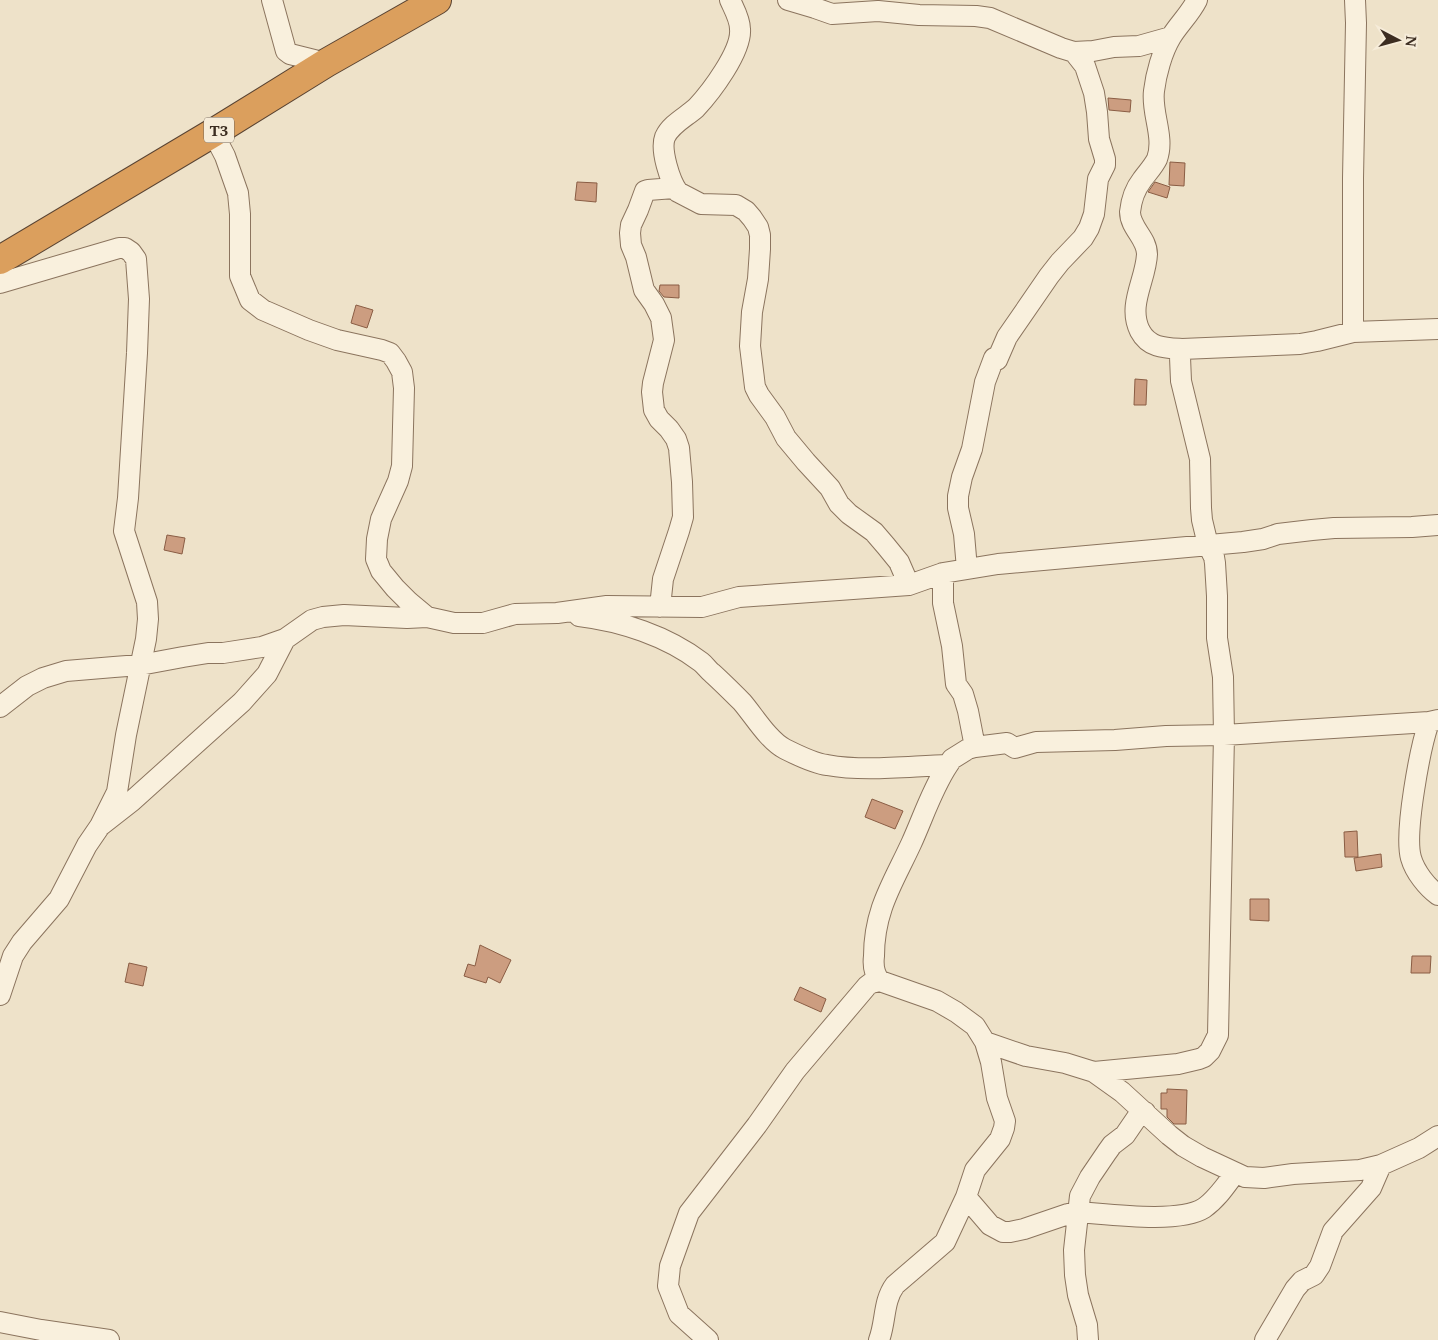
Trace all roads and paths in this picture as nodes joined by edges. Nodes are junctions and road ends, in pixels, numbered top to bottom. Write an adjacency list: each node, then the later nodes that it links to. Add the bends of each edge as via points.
1 (272, 0): 9 (street, via 286,51)
2 (437, 0): 9 (highway, T3)
3 (730, 0): 11 (street, via 740,24 737,46 720,77 664,141 668,169)
4 (788, 0): 8 (street, via 832,14 878,11 990,18)
5 (1197, 0): 7 (street)
6 (1355, 0): 15 (street)
7 (1171, 37): 8 (street, via 1139,46); 16 (street, via 1154,92 1159,145 1157,158 1138,185 1130,211 1147,254 1135,307 1137,326 1146,340 1154,345)
8 (1074, 52): 19 (street, via 1085,66 1094,93 1105,165 1098,180 1089,228 1049,276 1007,337 985,382 972,450 958,496)
9 (326, 63): 10 (highway, T3)
10 (213, 133): 12 (highway, T3); 24 (street, via 226,156 238,193 240,276 250,300 264,310 309,330 382,350 390,354 402,372 402,466 381,519 376,559 395,588)
11 (678, 192): 21 (street, via 701,204 736,206 746,211 758,227 758,279 750,346 755,387 786,438 830,488 839,504 886,546 899,562); 22 (street, via 674,188 645,192 630,233 644,290 657,309 663,330 664,340 653,383 654,410 676,438 681,464 683,517 663,579)
12 (0, 260)
13 (0, 283): 26 (street, via 119,248 125,248 136,259 139,299 137,353 124,531 147,602 147,629)
14 (1438, 329): 15 (street)
15 (1353, 332): 16 (street, via 1300,344)
16 (1182, 348): 18 (street, via 1181,381 1199,452 1201,508)
17 (1438, 525): 18 (street, via 1334,528)
18 (1208, 545): 19 (street); 29 (street, via 1216,563)
19 (967, 569): 20 (street)
20 (943, 573): 21 (street); 30 (street, via 943,603 956,684 963,694)
21 (909, 585): 22 (street, via 739,597 702,607)
22 (660, 607): 23 (street, via 607,606)
23 (557, 613): 24 (street, via 515,614 482,623 454,623); 31 (street, via 613,622 675,645 721,681 776,743 826,765 865,768)
24 (427, 617): 25 (street, via 323,617 312,620)
25 (285, 639): 26 (street, via 262,647); 32 (street, via 267,674 242,702)
26 (140, 666): 27 (street, via 114,666 43,678); 32 (street, via 117,792)
27 (0, 707)
28 (1434, 721): 29 (street); 33 (street, via 1425,732 1411,819 1410,850 1414,866)
29 (1224, 735): 30 (street, via 1036,742 1015,748 1007,743); 37 (street, via 1218,1035 1210,1051 1199,1060)
30 (975, 747): 31 (street, via 952,759)
31 (948, 765): 34 (street, via 882,905 874,943 874,968)
32 (100, 826): 35 (street, via 60,899 13,956)
33 (1438, 895)
34 (880, 981): 36 (street, via 937,1001 956,1012 975,1026); 46 (street, via 867,986 795,1071 689,1213 670,1266 668,1286 679,1314)
35 (0, 995)
36 (985, 1042): 37 (street, via 1026,1056); 42 (street, via 1005,1121 996,1146 976,1170)
37 (1094, 1072): 38 (street)
38 (1145, 1112): 41 (street, via 1183,1146); 43 (street, via 1102,1159 1080,1196)
39 (1438, 1136): 40 (street)
40 (1381, 1165): 41 (street, via 1360,1170 1264,1178); 49 (street, via 1371,1188 1333,1231 1320,1266 1314,1275 1295,1289)
41 (1234, 1173): 43 (street, via 1222,1191 1204,1208 1190,1214 1170,1217)
42 (966, 1196): 43 (street, via 990,1225 1003,1232 1024,1229); 47 (street, via 945,1242 890,1291)
43 (1078, 1212): 48 (street, via 1075,1275)
44 (0, 1322): 45 (street)
45 (108, 1340)
46 (708, 1340)
47 (879, 1340)
48 (1088, 1340)
49 (1265, 1340)

